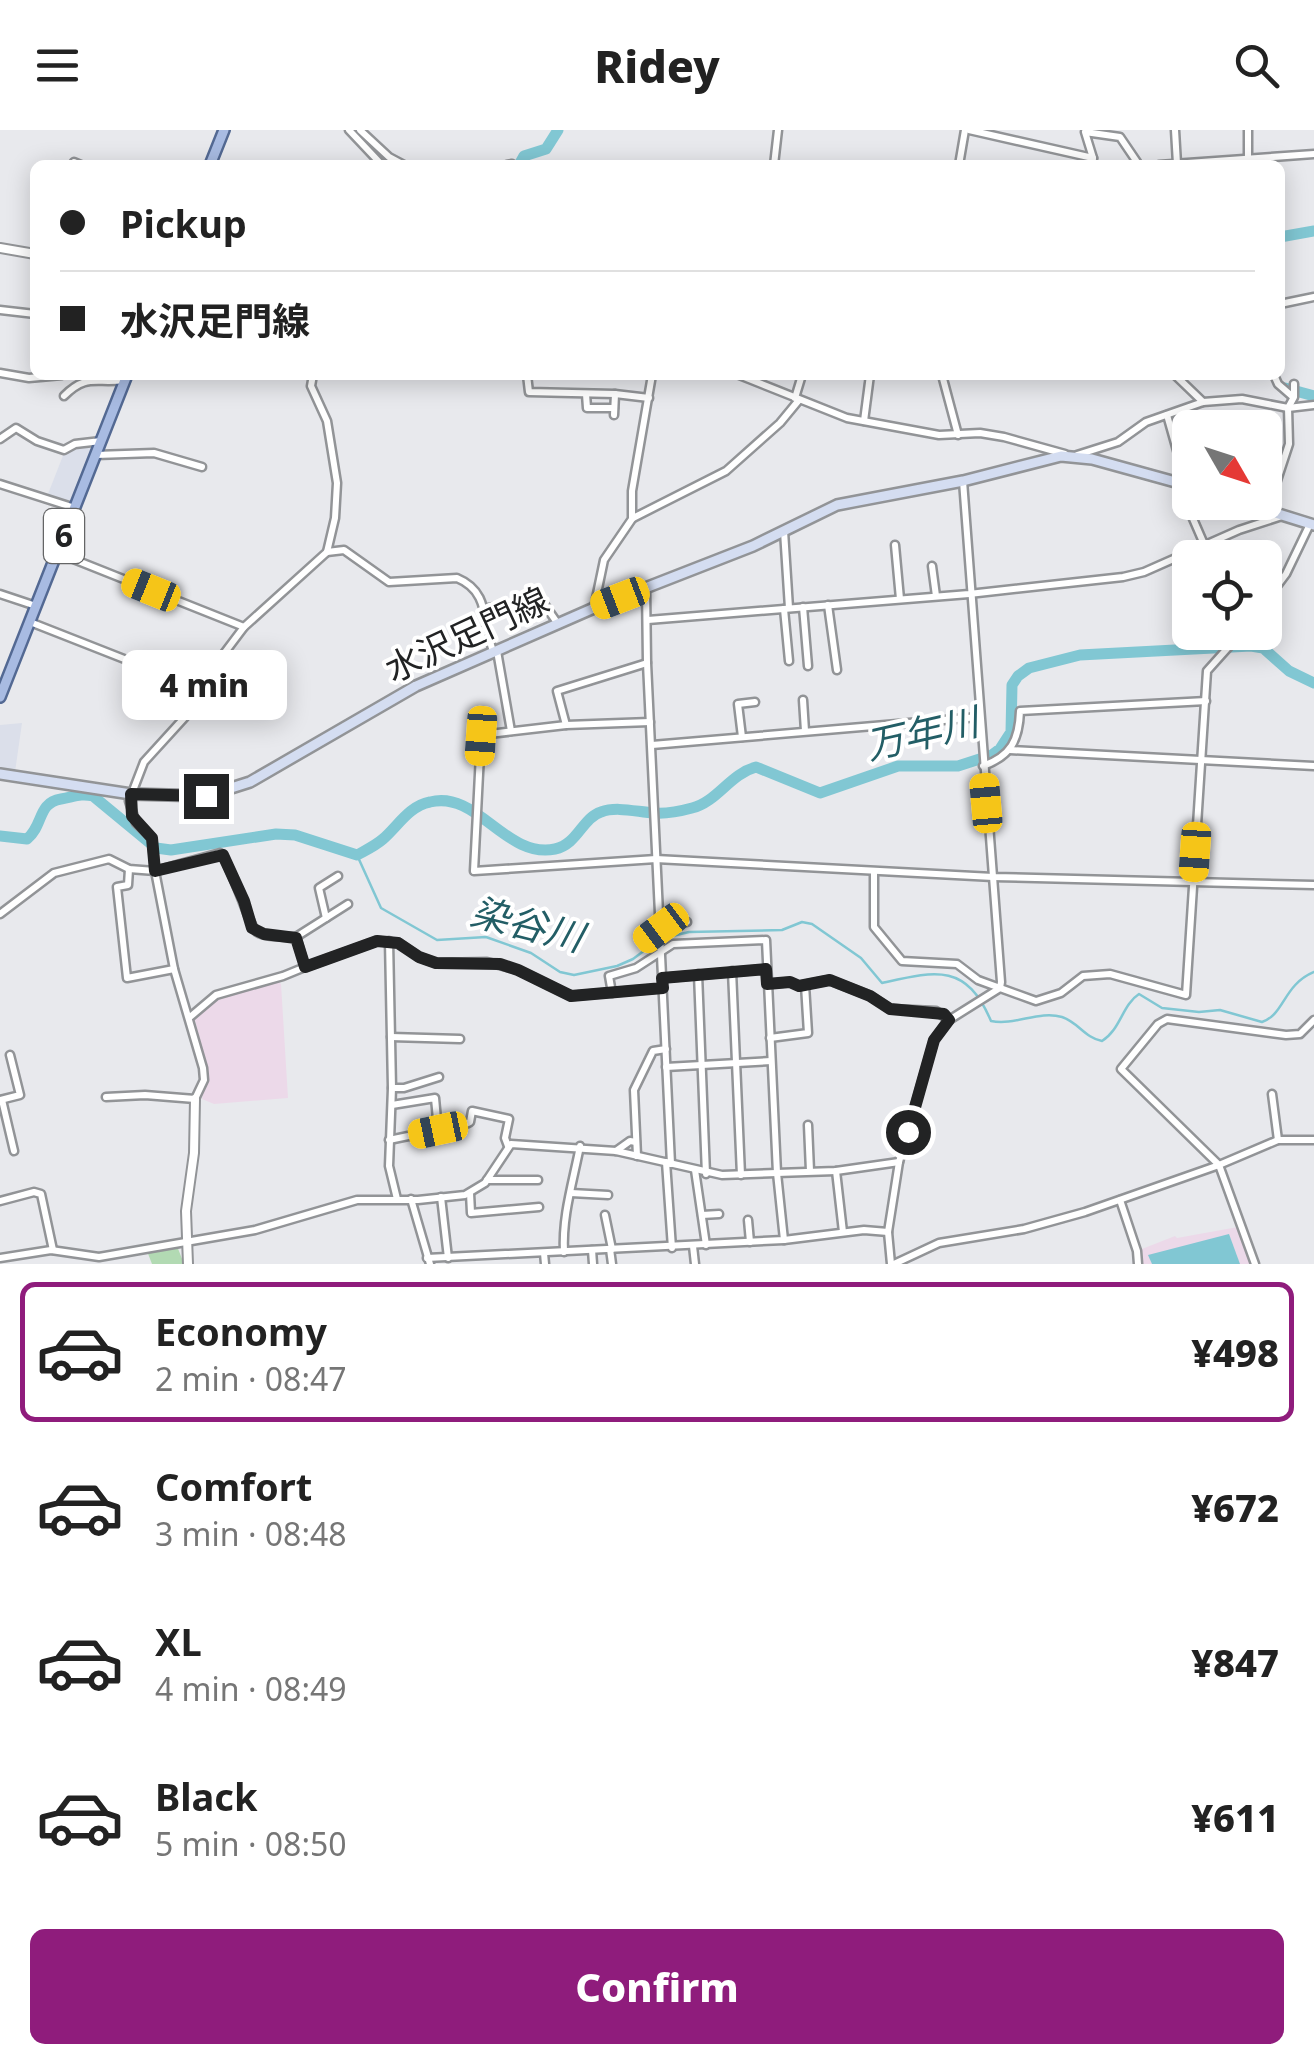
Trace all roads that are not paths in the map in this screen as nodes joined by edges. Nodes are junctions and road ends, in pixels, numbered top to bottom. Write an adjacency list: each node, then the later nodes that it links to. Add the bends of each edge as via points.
1 (224, 130): 11 (main road)
2 (350, 130): 12 (street)
3 (360, 130): 13 (street)
4 (778, 130): 14 (street)
5 (967, 130): 15 (street); 16 (street)
6 (1175, 130): 19 (street)
7 (1248, 130): 10 (street)
8 (1097, 131): 17 (street, via 1083,134); 18 (street, via 1120,137)
9 (1314, 154): 10 (street)
10 (1248, 158): 20 (street)
11 (212, 160)
12 (377, 160)
13 (395, 160)
14 (775, 160)
15 (960, 160)
16 (1085, 160)
17 (1092, 160)
18 (1136, 160)
19 (1176, 160)
20 (1224, 160)
21 (0, 248): 22 (street)
22 (30, 253)
23 (1314, 297): 24 (street)
24 (1285, 303)
25 (0, 310): 26 (street)
26 (30, 313)
27 (0, 373): 28 (street)
28 (30, 378)
29 (75, 380): 43 (street)
30 (125, 380): 56 (main road, 6)
31 (312, 380): 72 (street, via 337,483)
32 (528, 380): 41 (street, via 529,392)
33 (651, 380): 44 (street)
34 (751, 380): 46 (street)
35 (801, 380): 46 (street)
36 (869, 380): 52 (street)
37 (943, 380): 54 (street)
38 (1181, 380): 47 (street)
39 (1276, 380): 45 (street)
40 (1294, 384): 45 (street)
41 (586, 394): 42 (street); 42 (street, via 587,408 614,412)
42 (615, 394): 44 (street)
43 (64, 396)
44 (649, 398): 66 (street)
45 (1294, 398): 50 (street)
46 (797, 399): 52 (street); 66 (street, via 726,470)
47 (1203, 402): 49 (street); 50 (street, via 1246,400)
48 (1314, 405): 50 (street)
49 (1186, 408): 51 (street)
50 (1288, 408): 59 (street)
51 (1167, 414): 53 (street); 58 (street, via 1118,442)
52 (864, 421): 54 (street)
53 (1172, 432)
54 (958, 435): 58 (street, via 1004,437)
55 (0, 439): 56 (street, via 16,428 64,450)
56 (101, 441): 57 (main road, 6)
57 (96, 455): 60 (street, via 154,454); 64 (main road, 6)
58 (1072, 456): 61 (main road, 水沢足門線); 62 (main road, 水沢足門線)
59 (1282, 465)
60 (202, 467)
61 (963, 481): 69 (main road, 水沢足門線, via 837,504); 79 (street)
62 (1172, 481)
63 (0, 484): 64 (street)
64 (75, 508): 73 (main road, 6)
65 (1282, 516): 68 (main road)
66 (632, 519): 85 (street, via 604,560)
67 (1269, 520): 70 (street)
68 (1312, 524): 76 (street)
69 (784, 530): 77 (main road, 水沢足門線); 86 (street)
70 (1217, 540)
71 (896, 545): 81 (street)
72 (327, 552): 87 (street, via 344,550 389,582 457,578 474,586); 91 (street)
73 (58, 553): 83 (main road, 6); 91 (street)
74 (1172, 558): 79 (street, via 1124,577)
75 (932, 566): 80 (street)
76 (1282, 579)
77 (646, 588): 85 (main road, 水沢足門線); 88 (street)
78 (0, 594): 83 (street)
79 (970, 594): 80 (street); 103 (street)
80 (936, 596): 81 (street)
81 (900, 599): 82 (street)
82 (828, 605): 84 (street); 97 (street)
83 (36, 606): 89 (main road, 6)
84 (802, 607): 86 (street); 96 (street)
85 (594, 608): 90 (main road, 水沢足門線)
86 (786, 608): 88 (street); 94 (street)
87 (484, 609): 90 (street, via 540,598); 92 (street)
88 (648, 620): 95 (street)
89 (30, 622): 98 (street); 99 (main road, 6)
90 (558, 624): 92 (main road, 水沢足門線)
91 (244, 627): 98 (street)
92 (495, 650): 106 (street); 115 (main road, 水沢足門線, via 400,695 238,788 206,796)
93 (1226, 650): 101 (street, via 1208,670)
94 (789, 661)
95 (647, 663): 104 (street); 105 (street, via 557,691)
96 (808, 666)
97 (837, 670)
98 (198, 688): 115 (street, via 185,716 144,762)
99 (1, 692)
100 (803, 700): 107 (street)
101 (1206, 701): 110 (street, via 1020,711); 111 (street)
102 (755, 702): 108 (street, via 738,704)
103 (979, 717): 107 (street); 112 (street)
104 (650, 722): 105 (street); 109 (street)
105 (566, 725): 106 (street)
106 (511, 731): 116 (street, via 481,736 474,871)
107 (805, 731): 108 (street)
108 (742, 736): 109 (street)
109 (652, 745): 116 (street)
110 (1010, 750): 111 (street); 112 (street)
111 (1202, 760): 113 (street); 122 (street)
112 (983, 766): 121 (street)
113 (1314, 766)
114 (0, 774): 115 (main road, 水沢足門線)
115 (131, 794): 118 (street, via 132,816 152,838)
116 (656, 859): 119 (street); 129 (street)
117 (129, 870): 118 (street); 125 (street, via 109,859 60,870); 133 (street, via 128,884 117,887 127,978)
118 (155, 871): 128 (street, via 223,855 252,928); 133 (street)
119 (874, 872): 121 (street); 141 (street, via 874,926 900,959 957,964)
120 (338, 876): 126 (street, via 320,888)
121 (992, 877): 122 (street); 141 (street)
122 (1193, 882): 123 (street); 141 (street, via 1186,996 1110,974 1083,976 1041,1001)
123 (1314, 885)
124 (348, 904): 126 (street)
125 (0, 914)
126 (326, 918): 128 (street)
127 (687, 922): 129 (street)
128 (296, 938): 132 (street)
129 (661, 939): 131 (street); 134 (street, via 766,940); 137 (street); 142 (street, via 644,964 609,976)
130 (389, 941): 132 (street); 142 (street, via 436,963 487,962 518,970 571,996); 146 (street)
131 (642, 942)
132 (305, 967): 143 (street, via 216,995)
133 (174, 969): 143 (street)
134 (766, 969): 135 (street); 138 (street)
135 (732, 971): 136 (street); 152 (street)
136 (698, 974): 137 (street); 153 (street)
137 (662, 978): 140 (street)
138 (767, 984): 139 (street); 147 (street)
139 (805, 984): 144 (street, via 830,980 890,1009 936,1012); 147 (street, via 808,1032)
140 (663, 988): 142 (street); 149 (street)
141 (1000, 988): 144 (street)
142 (612, 993)
143 (190, 1017): 159 (street, via 204,1075)
144 (949, 1020): 173 (street, via 934,1040)
145 (1314, 1021): 175 (street, via 1300,1034 1286,1035 1168,1019 1121,1069)
146 (390, 1037): 148 (street); 156 (street)
147 (770, 1038): 151 (street)
148 (460, 1039)
149 (666, 1050): 154 (street); 167 (street, via 653,1051 634,1090)
150 (10, 1055): 160 (street, via 20,1095)
151 (772, 1061): 152 (street); 180 (street)
152 (735, 1064): 153 (street); 181 (street)
153 (702, 1065): 154 (street); 179 (street)
154 (666, 1067): 174 (street)
155 (439, 1076): 156 (street)
156 (392, 1088): 161 (street)
157 (1272, 1094): 165 (street)
158 (106, 1097): 159 (street)
159 (195, 1099): 199 (street)
160 (1, 1100): 170 (street)
161 (392, 1105): 163 (street, via 435,1098); 164 (street)
162 (808, 1125): 178 (street)
163 (438, 1130): 164 (street); 168 (street, via 469,1123 472,1112 509,1119)
164 (389, 1140): 188 (street)
165 (1278, 1140): 166 (street); 175 (street)
166 (1314, 1140)
167 (636, 1142): 171 (street); 172 (street)
168 (508, 1146): 169 (street); 182 (street)
169 (580, 1146): 171 (street); 185 (street)
170 (14, 1151)
171 (616, 1151): 172 (street)
172 (637, 1156): 174 (street)
173 (899, 1162): 177 (street); 198 (street)
174 (669, 1163): 176 (street); 204 (street)
175 (1219, 1166): 190 (street); 222 (street)
176 (695, 1170): 179 (street); 195 (street)
177 (836, 1171): 178 (street); 197 (street)
178 (810, 1172): 180 (street)
179 (706, 1174): 181 (street)
180 (777, 1174): 181 (street); 200 (street)
181 (741, 1175)
182 (486, 1180): 183 (street); 184 (street)
183 (538, 1180)
184 (470, 1193): 187 (street); 192 (street, via 471,1212)
185 (572, 1193): 186 (street); 208 (street, via 562,1220)
186 (608, 1195)
187 (441, 1198): 189 (street); 212 (street)
188 (397, 1199): 189 (street); 199 (street, via 357,1200 255,1230)
189 (412, 1199): 213 (street)
190 (1120, 1200): 210 (street); 221 (street)
191 (0, 1201): 206 (street, via 41,1194)
192 (539, 1207)
193 (719, 1214): 195 (street)
194 (605, 1215): 205 (street)
195 (702, 1216): 202 (street)
196 (748, 1220): 201 (street)
197 (842, 1232): 198 (street); 200 (street)
198 (888, 1232): 219 (street)
199 (186, 1240): 206 (street, via 99,1257); 214 (street)
200 (784, 1240): 201 (street)
201 (750, 1242): 202 (street)
202 (706, 1245): 203 (street)
203 (693, 1246): 204 (street); 218 (street)
204 (672, 1248): 205 (street)
205 (611, 1249): 207 (street); 217 (street)
206 (53, 1250): 211 (street)
207 (592, 1250): 208 (street); 216 (street)
208 (564, 1252): 209 (street)
209 (544, 1253): 212 (street); 215 (street)
210 (912, 1254): 219 (street); 220 (street)
211 (0, 1258)
212 (448, 1258): 213 (street)
213 (428, 1261)
214 (188, 1264)
215 (546, 1264)
216 (593, 1264)
217 (612, 1264)
218 (695, 1264)
219 (893, 1264)
220 (914, 1264)
221 (1138, 1264)
222 (1254, 1264)

